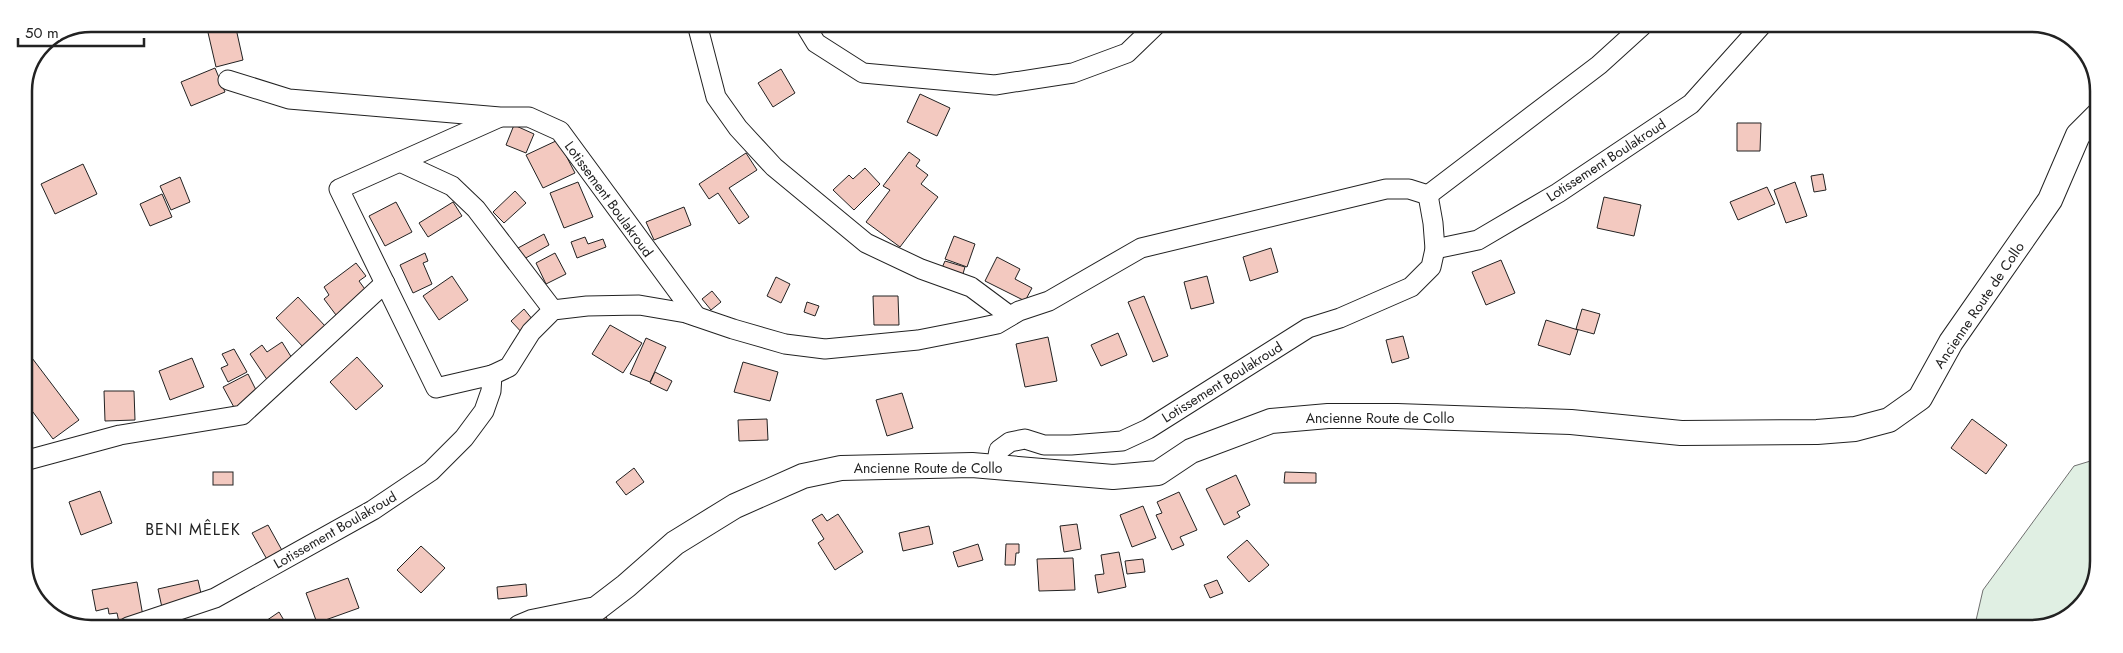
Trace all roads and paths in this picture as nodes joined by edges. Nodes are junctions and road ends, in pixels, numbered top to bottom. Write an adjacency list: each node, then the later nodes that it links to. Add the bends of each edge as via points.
1 (699, 32): 15 (street, via 716,97 738,128 774,167 866,243 921,269 971,287)
2 (809, 32): 3 (street, via 816,43 863,73 995,85 1073,73 1127,53)
3 (1149, 32)
4 (1635, 32): 10 (street, via 1599,64)
5 (1751, 32): 11 (street, Lotissement Boulakroud, via 1691,104 1558,194 1478,240)
6 (228, 80): 7 (street, Lotissement Boulakroud, via 289,100)
7 (500, 118): 9 (street, Lotissement Boulakroud); 14 (street, Lotissement Boulakroud, via 529,118 560,131)
8 (2090, 123): 18 (main road, Ancienne Route de Collo, via 2078,136 2050,200 1951,342 1920,398 1889,420 1855,429 1817,432 1682,433 1571,422 1328,416 1271,421 1191,451 1158,473 1113,478)
9 (400, 162): 12 (street, Lotissement Boulakroud, via 339,189); 13 (street, via 452,186 476,209)
10 (1428, 195): 11 (street, Lotissement Boulakroud); 15 (street, via 1409,189 1386,189 1141,248 1049,301)
11 (1435, 250): 18 (street, Lotissement Boulakroud, via 1431,267 1411,287 1340,318 1308,328 1148,429 1122,441 1071,445 1025,440 1010,442 1000,450)
12 (386, 283): 16 (street, Lotissement Boulakroud, via 436,388); 17 (street, via 242,415 120,435)
13 (553, 310): 14 (street, via 639,305); 16 (street, Lotissement Boulakroud, via 531,332 509,367)
14 (696, 316): 15 (street, via 785,344 825,349 918,340 997,324)
15 (1010, 316)
16 (492, 375): 19 (street, Lotissement Boulakroud, via 484,411 464,438 431,471 373,510 214,598)
17 (33, 459)
18 (996, 467): 20 (main road, Ancienne Route de Collo, via 841,468 803,476 735,506 675,542 596,609)
19 (149, 620)
20 (542, 620)

